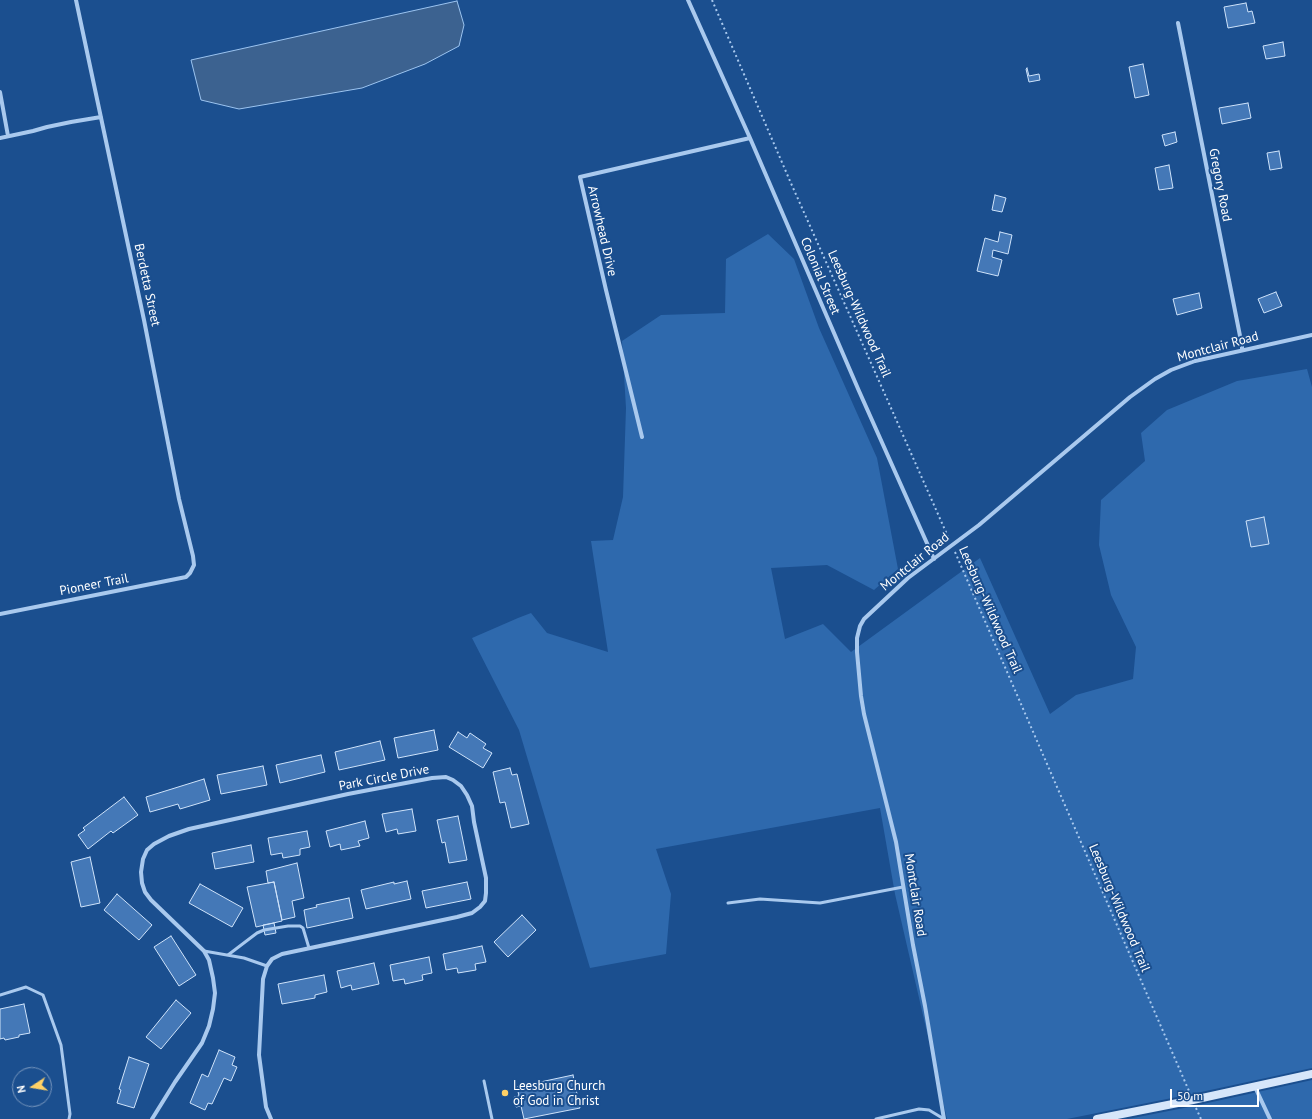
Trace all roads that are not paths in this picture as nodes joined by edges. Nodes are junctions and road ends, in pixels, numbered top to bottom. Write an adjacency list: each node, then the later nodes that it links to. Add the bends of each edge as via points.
1 (76, 0): 5 (street, Berdetta Street)
2 (688, 0): 8 (street, Colonial Street)
3 (1178, 23): 10 (street, Gregory Road)
4 (0, 92): 6 (street)
5 (101, 117): 6 (street); 13 (street, Berdetta Street, via 179,499 194,556 194,565)
6 (8, 136): 7 (street)
7 (0, 138)
8 (750, 138): 11 (street, Arrowhead Drive, via 580,177); 12 (street, Colonial Street)
9 (1312, 335): 10 (street, Montclair Road)
10 (1242, 350): 12 (street, Montclair Road, via 1195,361 1155,379 1130,397 1005,504)
11 (642, 437)
12 (934, 559): 15 (street, Montclair Road, via 908,578 864,618 857,638 864,714 896,842)
13 (190, 573): 14 (street, Pioneer Trail, via 186,577)
14 (0, 614)
15 (903, 886): 16 (lane, via 820,903 760,899); 30 (street, Montclair Road)
16 (728, 903)
17 (309, 948): 18 (street, Park Circle Drive, via 457,917 472,913 480,907 485,901 486,878 472,806 461,786 446,777 432,778 189,829 154,844 147,850 143,859 141,872 145,892); 19 (lane, via 304,928 288,926 257,933); 20 (street, Park Circle Drive, via 282,954 272,959)
18 (204, 951): 19 (lane); 26 (street, Park Circle Drive, via 209,960 215,992 209,1026 202,1043)
19 (228, 955): 20 (lane)
20 (267, 966): 27 (street, via 263,979 259,1055 266,1107)
21 (0, 995): 25 (lane, via 26,987 43,995 61,1045)
22 (1312, 1074): 24 (street)
23 (484, 1081): 28 (lane)
24 (1255, 1086): 31 (street); 32 (street)
25 (69, 1119)
26 (152, 1119)
27 (271, 1119)
28 (492, 1119)
29 (876, 1119): 30 (lane, via 919,1109 929,1110)
30 (944, 1119)
31 (1097, 1119)
32 (1270, 1119)

